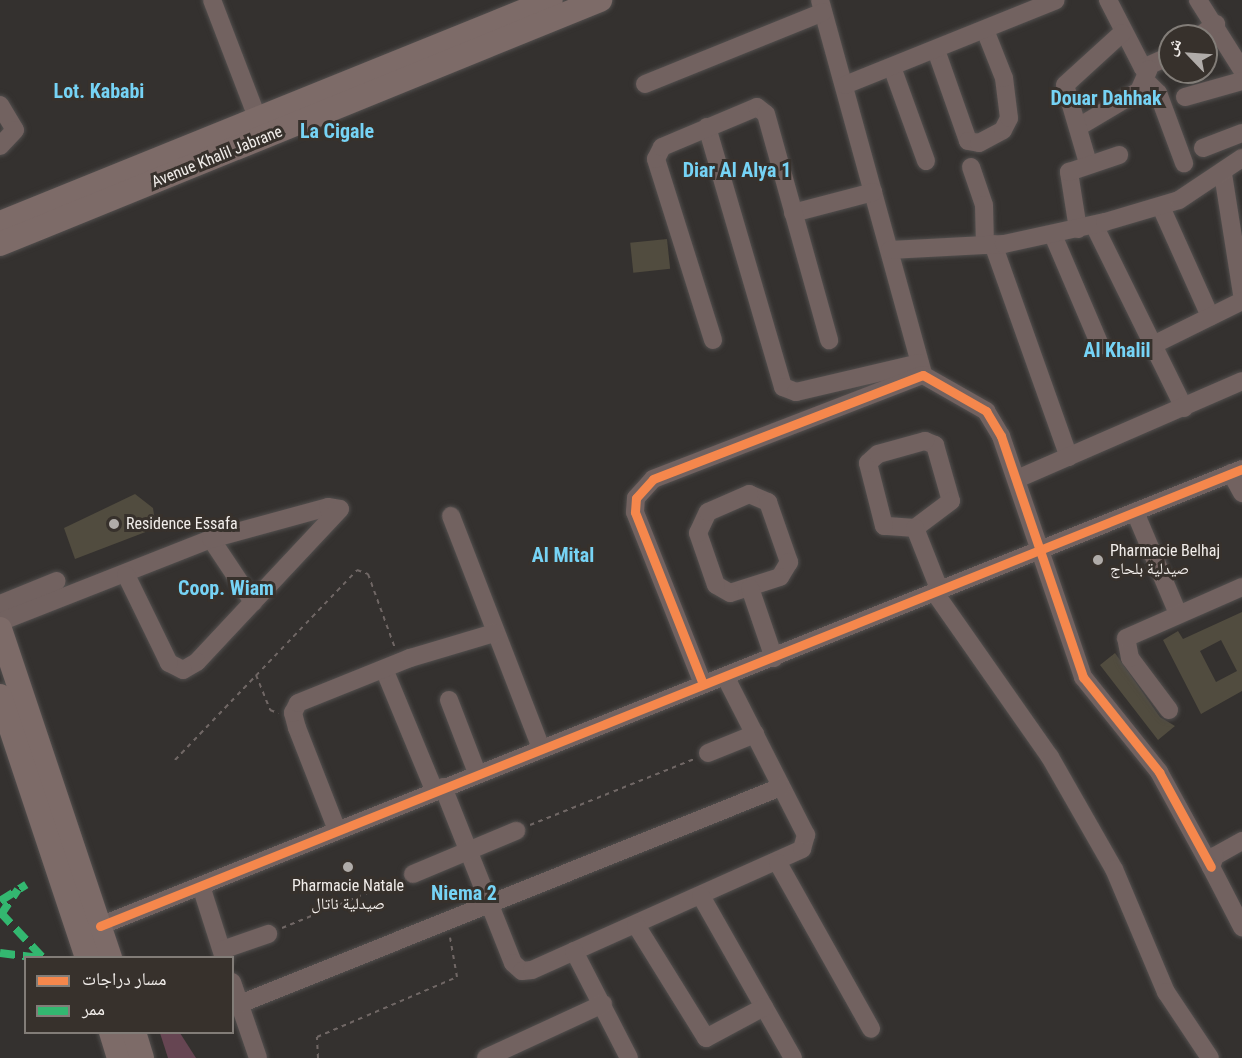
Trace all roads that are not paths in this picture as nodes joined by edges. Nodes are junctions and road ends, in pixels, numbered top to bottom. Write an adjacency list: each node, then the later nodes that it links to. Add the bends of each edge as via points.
1 (212, 0): 22 (street)
2 (551, 0): 22 (main road, Avenue Khalil Jabrane)
3 (600, 0): 41 (main road, Avenue Khalil Jabrane)
4 (1056, 0): 10 (street)
5 (1108, 0): 11 (street)
6 (1198, 0): 8 (street)
7 (822, 6): 18 (street); 19 (street)
8 (1216, 24)
9 (1218, 28): 15 (street)
10 (985, 30): 12 (street); 12 (street, via 1004,78 1009,118 1003,130 979,143 968,141)
11 (1122, 33): 16 (street); 23 (street, via 1066,81)
12 (936, 50): 14 (street)
13 (1158, 66): 16 (street)
14 (892, 67): 19 (street); 30 (street)
15 (1242, 70)
16 (1148, 75): 23 (street, via 1135,94); 31 (street)
17 (1242, 81): 20 (street)
18 (645, 84)
19 (845, 86): 35 (street)
20 (1185, 97)
21 (0, 105): 26 (street, via 15,130)
22 (258, 120): 38 (main road, Avenue Khalil Jabrane)
23 (1080, 126): 32 (street)
24 (707, 127): 37 (street, via 753,107 765,111); 47 (street, via 662,147 656,159); 51 (street, via 783,387 796,392)
25 (1242, 133): 27 (street)
26 (0, 146)
27 (1203, 148)
28 (1119, 155): 32 (street)
29 (1242, 158): 34 (street)
30 (926, 161)
31 (1184, 162)
32 (1088, 163): 39 (street, via 1072,167 1067,177)
33 (971, 166): 42 (street, via 984,205)
34 (1223, 174): 36 (street); 44 (street)
35 (873, 192): 37 (street); 43 (street)
36 (1161, 207): 39 (street); 46 (street)
37 (793, 213): 48 (street)
38 (0, 223)
39 (1086, 227): 40 (street); 50 (street)
40 (1053, 235): 42 (street); 49 (street)
41 (0, 244)
42 (989, 245): 43 (street); 54 (street)
43 (890, 250): 51 (street)
44 (1242, 294)
45 (1242, 301): 46 (street)
46 (1210, 316): 50 (street)
47 (713, 340)
48 (829, 340)
49 (1100, 345)
50 (1153, 345): 53 (street)
51 (922, 369): 56 (street, via 986,411); 77 (street, via 653,479 636,498 634,512)
52 (1242, 381): 53 (street)
53 (1184, 408): 54 (street)
54 (1069, 457): 56 (street)
55 (1237, 471): 57 (street); 58 (street)
56 (1017, 479): 62 (street)
57 (1242, 493)
58 (1135, 512): 62 (street); 70 (street)
59 (451, 516): 73 (street)
60 (915, 528): 60 (street, via 951,501 935,445 925,441 878,454 868,463 884,526); 67 (street)
61 (211, 538): 63 (street); 68 (street); 68 (street, via 328,507 340,509)
62 (1038, 550): 67 (street); 92 (street, via 1083,676 1159,772)
63 (126, 575): 68 (street, via 165,656 178,669 197,662); 71 (street)
64 (57, 581): 69 (street)
65 (1242, 587): 70 (street)
66 (750, 588): 66 (street, via 780,577 789,562 768,502 757,494 708,512 698,533 716,585 730,593); 74 (street)
67 (937, 592): 74 (street); 118 (street, via 1050,757 1114,869 1166,992)
68 (253, 602)
69 (0, 604)
70 (1178, 614): 80 (street, via 1125,642 1130,658)
71 (0, 622)
72 (0, 629): 98 (main road)
73 (494, 633): 75 (street); 82 (street)
74 (774, 658): 76 (street)
75 (384, 669): 86 (street); 87 (street, via 304,699 295,708 297,728)
76 (725, 676): 77 (street); 81 (street)
77 (704, 684): 82 (street)
78 (0, 696): 103 (main road)
79 (449, 700): 84 (street)
80 (1169, 710)
81 (755, 734): 83 (street); 85 (street)
82 (541, 748): 84 (street)
83 (708, 753)
84 (477, 773): 86 (street)
85 (782, 787): 91 (street, via 806,835 799,853); 96 (street)
86 (439, 789): 87 (street); 90 (street)
87 (337, 830): 94 (street)
88 (516, 831): 90 (street)
89 (1242, 841): 92 (street, via 1215,856)
90 (468, 850): 93 (street); 96 (street)
91 (778, 863): 95 (street); 109 (street)
92 (1211, 867): 99 (street)
93 (413, 874)
94 (201, 886): 98 (street); 102 (street)
95 (700, 896): 97 (street); 108 (street)
96 (490, 905): 101 (street, via 518,969 528,971); 106 (street)
97 (636, 924): 101 (street); 108 (street, via 706,1038)
98 (100, 926): 104 (main road)
99 (1242, 927)
100 (268, 934): 102 (street)
101 (574, 951): 107 (street)
102 (223, 954)
103 (87, 956)
104 (110, 956)
105 (234, 988): 106 (street)
106 (240, 1004): 114 (street)
107 (603, 1004): 115 (street); 116 (street)
108 (764, 1007): 117 (street)
109 (871, 1029)
110 (112, 1034): 112 (main road)
111 (135, 1034): 113 (main road)
112 (119, 1058)
113 (142, 1058)
114 (258, 1058)
115 (486, 1058)
116 (629, 1058)
117 (794, 1058)
118 (1210, 1058)

